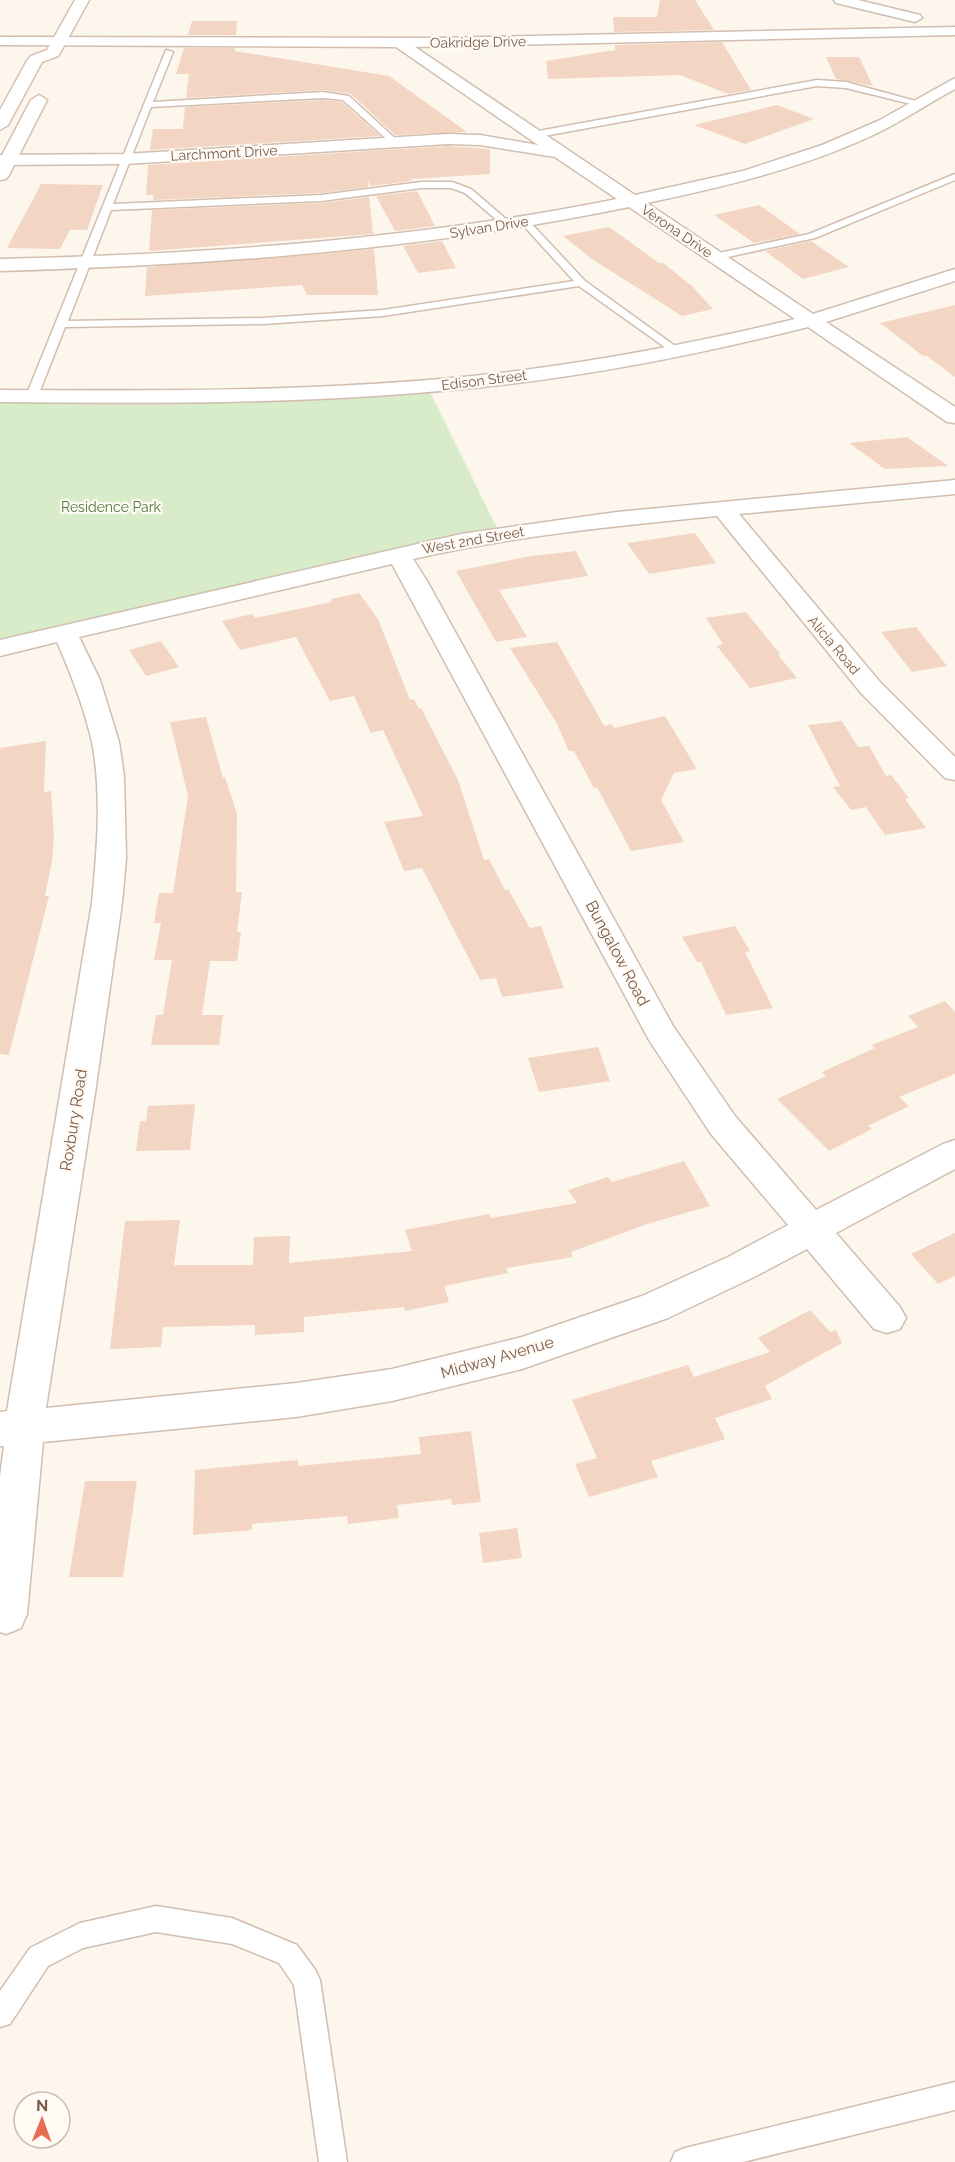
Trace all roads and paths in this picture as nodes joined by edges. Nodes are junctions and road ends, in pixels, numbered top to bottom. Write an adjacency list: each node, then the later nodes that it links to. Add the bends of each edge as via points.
1 (82, 0): 9 (street)
2 (841, 0): 3 (street)
3 (955, 29): 6 (street, Oakridge Drive)
4 (0, 41): 9 (street, Oakridge Drive)
5 (955, 42): 6 (street, Oakridge Drive, via 530,53)
6 (408, 48): 7 (street, Oakridge Drive); 9 (street, Oakridge Drive); 15 (street, Verona Drive)
7 (169, 52): 9 (street, Oakridge Drive); 13 (lane)
8 (0, 53): 9 (street, Oakridge Drive)
9 (56, 54): 14 (street, via 36,59)
10 (955, 83): 12 (street, Sylvan Drive)
11 (45, 89): 20 (street)
12 (919, 103): 15 (lane, via 846,85 817,83); 22 (street, Sylvan Drive, via 826,150 726,180)
13 (147, 105): 17 (lane, via 323,95 346,98); 19 (lane)
14 (0, 125)
15 (526, 130): 16 (street, Larchmont Drive); 18 (street, Verona Drive)
16 (448, 139): 17 (street, Larchmont Drive); 18 (street, Larchmont Drive, via 480,140)
17 (395, 142): 19 (street, Larchmont Drive)
18 (561, 154): 22 (street, Verona Drive)
19 (125, 159): 20 (street, Larchmont Drive); 23 (lane)
20 (3, 165)
21 (955, 177): 25 (lane, via 813,236)
22 (632, 201): 24 (street, Sylvan Drive); 25 (street, Verona Drive)
23 (107, 207): 24 (lane, via 321,198 452,185 468,191); 26 (lane)
24 (516, 223): 26 (street, Sylvan Drive, via 304,250); 29 (lane)
25 (714, 257): 30 (street, Verona Drive)
26 (86, 263): 27 (street, Sylvan Drive); 31 (lane)
27 (0, 265)
28 (955, 275): 30 (street, Edison Street)
29 (581, 282): 31 (lane, via 383,313 263,321); 32 (lane)
30 (810, 321): 32 (street, Edison Street); 35 (street, Verona Drive)
31 (62, 324): 34 (lane)
32 (677, 351): 34 (street, Edison Street, via 528,375 367,391)
33 (0, 396): 34 (street, Edison Street)
34 (32, 396)
35 (955, 417)
36 (955, 487): 37 (street, West 2nd Street)
37 (723, 508): 38 (street, West 2nd Street, via 539,528); 41 (street, Alicia Road, via 877,696)
38 (398, 555): 39 (street, West 2nd Street); 43 (street, Bungalow Road, via 660,1032 723,1125)
39 (64, 633): 40 (street, West 2nd Street); 45 (street, Roxbury Road, via 87,680 105,742 111,786 111,858 78,1092 29,1389)
40 (0, 648)
41 (955, 772)
42 (955, 1153): 43 (street, Midway Avenue)
43 (810, 1230): 44 (street, Bungalow Road); 45 (street, Midway Avenue, via 655,1306 522,1353 458,1370 296,1400)
44 (887, 1318)
45 (13, 1427): 46 (street, Roxbury Road)
46 (6, 1614)
47 (0, 2014): 49 (lane, via 39,1957 80,1936 156,1918 232,1931 288,1954 307,1980)
48 (955, 2096): 50 (lane)
49 (333, 2162)
50 (685, 2162)

